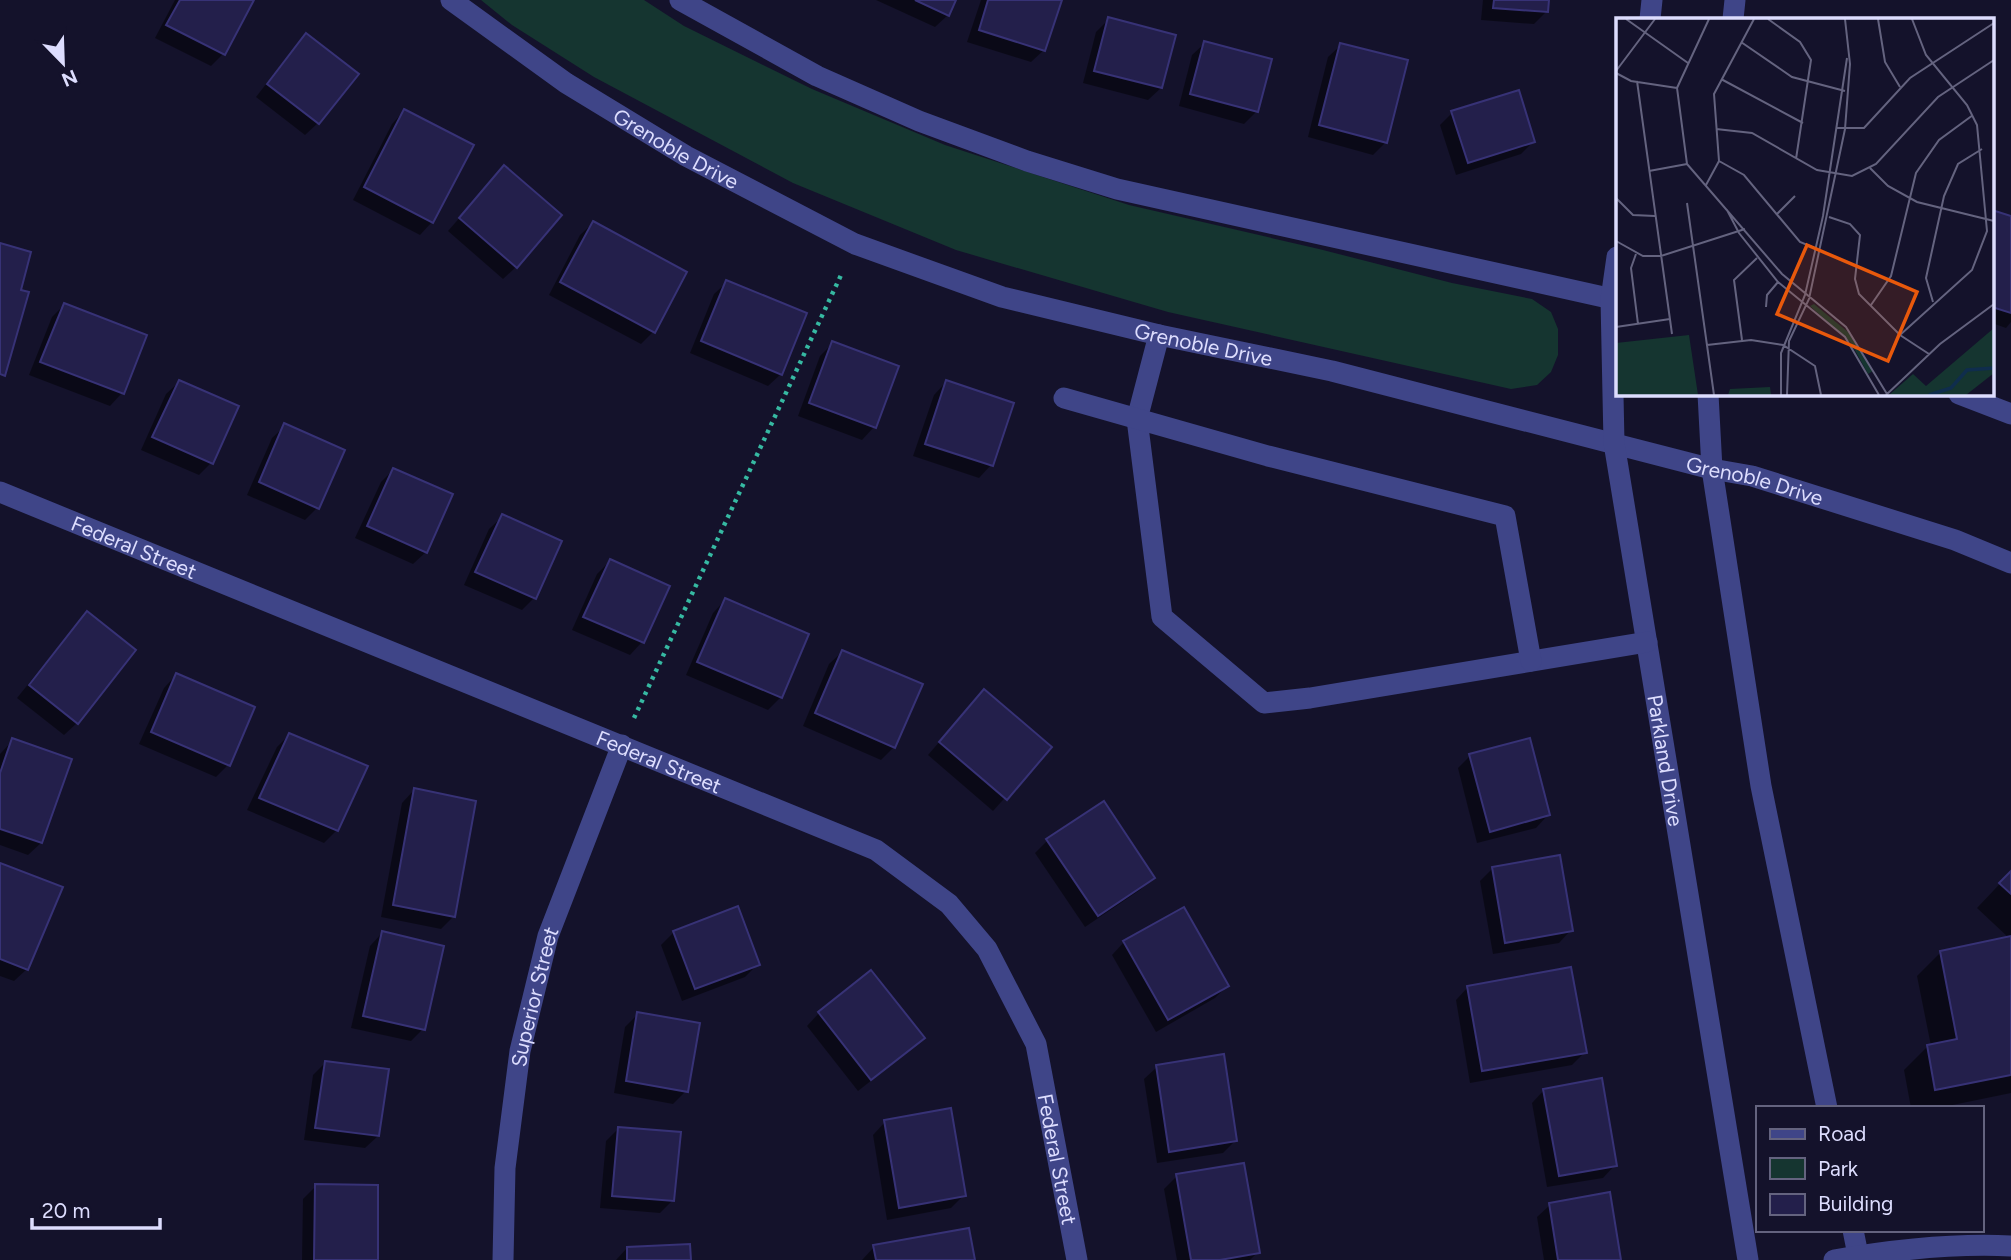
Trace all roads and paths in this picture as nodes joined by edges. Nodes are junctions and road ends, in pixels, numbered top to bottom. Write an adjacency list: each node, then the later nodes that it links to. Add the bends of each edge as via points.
1 (450, 0): 7 (street, Grenoble Drive, via 566,83 664,143)
2 (680, 0): 9 (street, via 817,76 1027,161 1116,189)
3 (1652, 0): 5 (street)
4 (1735, 0): 6 (street)
5 (1650, 18)
6 (1733, 18)
7 (855, 244): 10 (street, Grenoble Drive, via 1002,297); 22 (path)
8 (1616, 271): 9 (street, Parkland Drive)
9 (1614, 300): 16 (street, Parkland Drive)
10 (1159, 335): 15 (street); 16 (street, Grenoble Drive, via 1332,370)
11 (1708, 396): 17 (street)
12 (1964, 396): 14 (street)
13 (1064, 398): 15 (street)
14 (2011, 414)
15 (1137, 419): 21 (street, via 1505,516); 21 (street, via 1162,617 1264,703)
16 (1614, 443): 17 (street, Grenoble Drive); 20 (street, Parkland Drive)
17 (1712, 469): 19 (street, Grenoble Drive, via 1752,477 1942,536); 23 (street, via 1761,786)
18 (0, 492): 22 (street, Federal Street)
19 (2011, 563)
20 (1647, 642): 21 (street); 29 (street, Parkland Drive)
21 (1531, 661)
22 (622, 744): 27 (street, Superior Street, via 548,936 520,1051 505,1168); 28 (street, Federal Street, via 876,850 949,904 986,949 1037,1044)
23 (1827, 1106)
24 (1853, 1232): 26 (street)
25 (2011, 1246): 26 (street, via 1972,1244)
26 (1858, 1258): 30 (street)
27 (503, 1260)
28 (1077, 1260)
29 (1748, 1260)
30 (1834, 1260)

